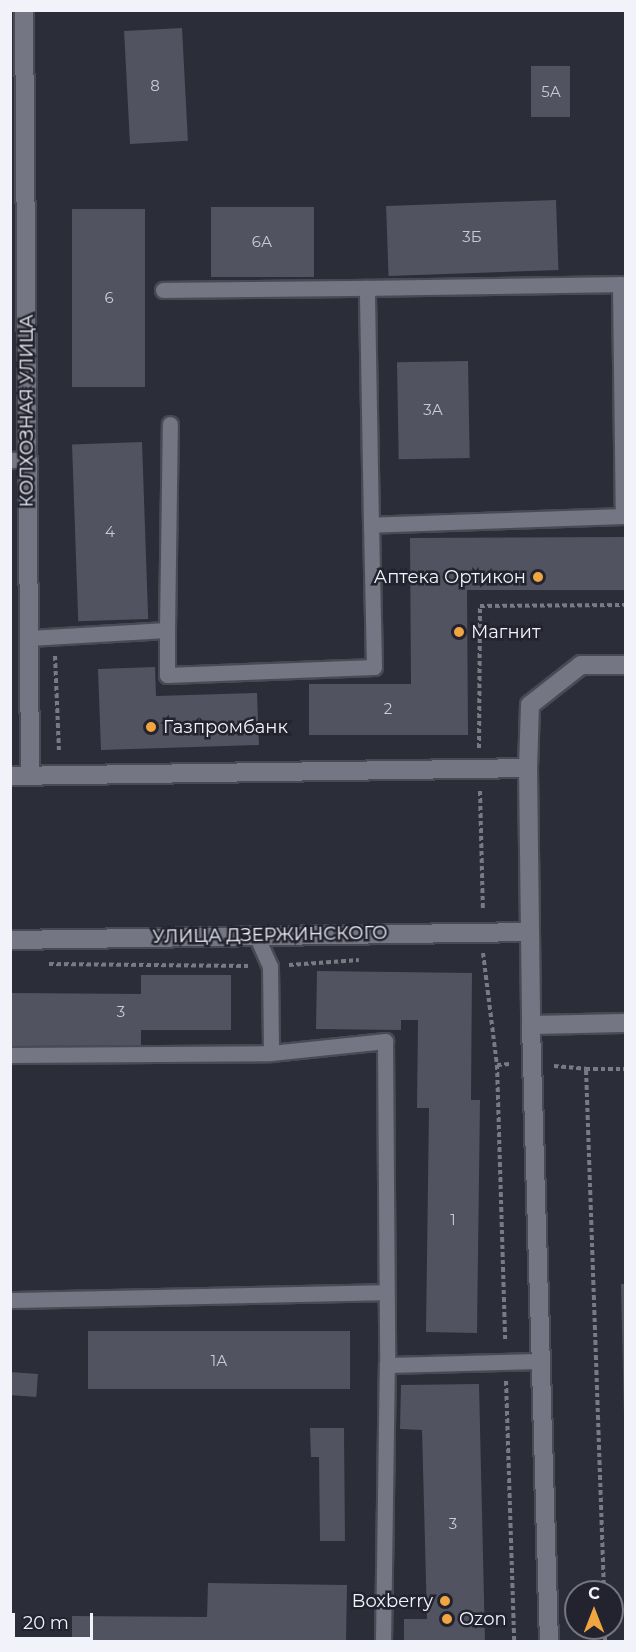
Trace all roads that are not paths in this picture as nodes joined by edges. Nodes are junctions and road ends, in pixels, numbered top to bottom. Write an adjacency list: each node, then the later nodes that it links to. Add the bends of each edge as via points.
1 (24, 10): 5 (street, КОЛХОЗНАЯ УЛИЦА)
2 (367, 288): 3 (lane); 6 (lane); 6 (lane, via 620,284 623,516)
3 (163, 290)
4 (170, 424): 7 (lane)
5 (19, 460): 8 (street, КОЛХОЗНАЯ УЛИЦА)
6 (371, 525): 7 (lane, via 374,667 167,675)
7 (167, 630): 8 (lane)
8 (29, 638): 12 (street, КОЛХОЗНАЯ УЛИЦА)
9 (626, 665): 10 (street, via 581,666 530,705)
10 (528, 768): 12 (street); 13 (street)
11 (10, 776): 12 (street)
12 (30, 776)
13 (529, 932): 14 (street, УЛИЦА ДЗЕРЖИНСКОГО); 17 (street)
14 (256, 935): 15 (street, УЛИЦА ДЗЕРЖИНСКОГО); 18 (lane, via 270,966)
15 (10, 940)
16 (626, 1023): 17 (street)
17 (531, 1025): 22 (street)
18 (271, 1053): 19 (lane); 20 (lane, via 385,1041)
19 (10, 1055)
20 (386, 1292): 21 (lane); 23 (lane)
21 (10, 1300)
22 (540, 1361): 23 (lane); 25 (street)
23 (387, 1365): 24 (lane)
24 (383, 1641)
25 (549, 1641)

